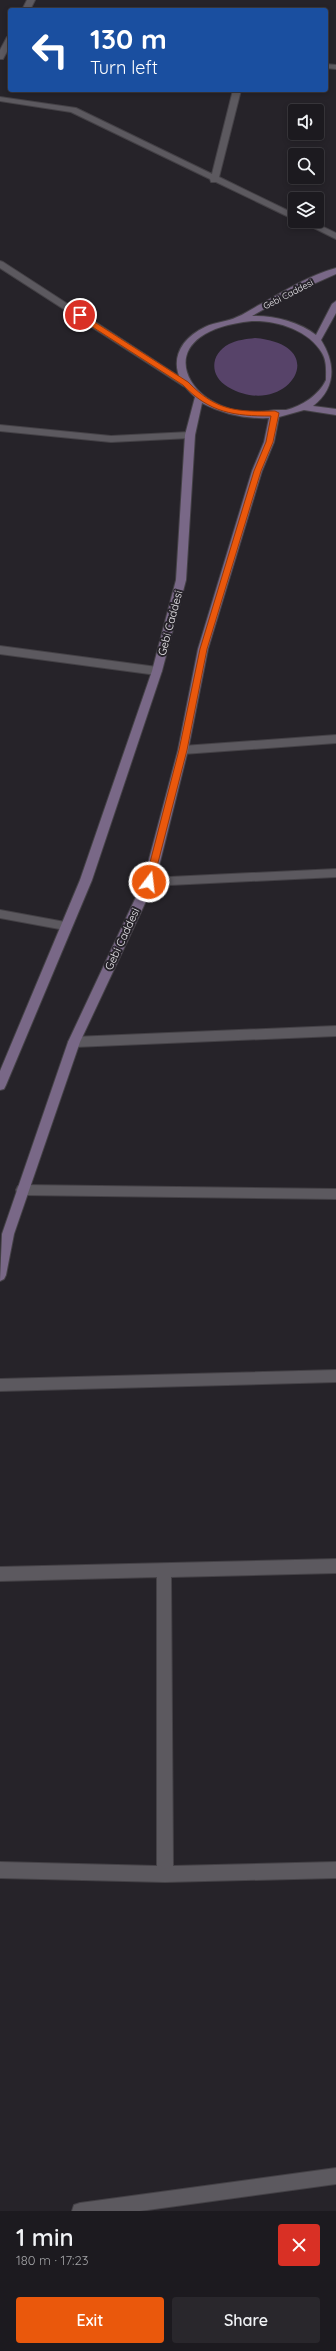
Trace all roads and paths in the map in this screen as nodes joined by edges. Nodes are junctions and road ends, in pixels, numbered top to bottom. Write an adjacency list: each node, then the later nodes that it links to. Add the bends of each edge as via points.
1 (8, 46): 2 (street)
2 (0, 57)
3 (236, 92): 5 (street)
4 (0, 99): 5 (street, via 73,110)
5 (214, 180): 6 (street)
6 (288, 214)
7 (319, 228): 8 (street)
8 (336, 236)
9 (0, 264): 15 (street)
10 (336, 271): 12 (main road, Gebi Caddesi, via 288,292)
11 (336, 304): 13 (main road)
12 (241, 319): 13 (main road, via 285,321); 15 (main road, via 220,323 202,332 188,344 181,357 180,372)
13 (319, 338): 14 (main road)
14 (334, 355): 17 (main road, via 334,370 328,387)
15 (186, 384): 16 (main road)
16 (199, 398): 19 (main road, via 219,408 242,414); 21 (main road, Gebi Caddesi)
17 (303, 407): 18 (main road); 19 (main road)
18 (336, 412)
19 (275, 413): 25 (main road, Gebi Caddesi, via 269,442 257,471 204,649)
20 (0, 428): 21 (street, via 111,440)
21 (190, 435): 23 (main road, Gebi Caddesi, via 181,580)
22 (0, 650): 23 (street)
23 (157, 671): 29 (main road, Gebi Caddesi, via 86,880)
24 (336, 739): 25 (street)
25 (183, 750): 27 (main road, Gebi Caddesi)
26 (336, 873): 27 (street)
27 (149, 882): 31 (main road, Gebi Caddesi)
28 (0, 914): 29 (street)
29 (65, 926): 32 (main road, Gebi Caddesi)
30 (336, 1031): 31 (street)
31 (74, 1042): 33 (main road, Gebi Caddesi)
32 (0, 1085)
33 (22, 1190): 34 (street); 35 (main road, Gebi Caddesi, via 8,1234)
34 (336, 1194)
35 (0, 1275)
36 (336, 1376): 37 (street)
37 (0, 1385)
38 (336, 1566): 39 (street)
39 (164, 1570): 40 (street); 43 (street)
40 (0, 1574)
41 (0, 1870): 43 (street)
42 (336, 1870): 43 (street)
43 (165, 1874)
44 (336, 2176): 45 (street)
45 (80, 2211)

